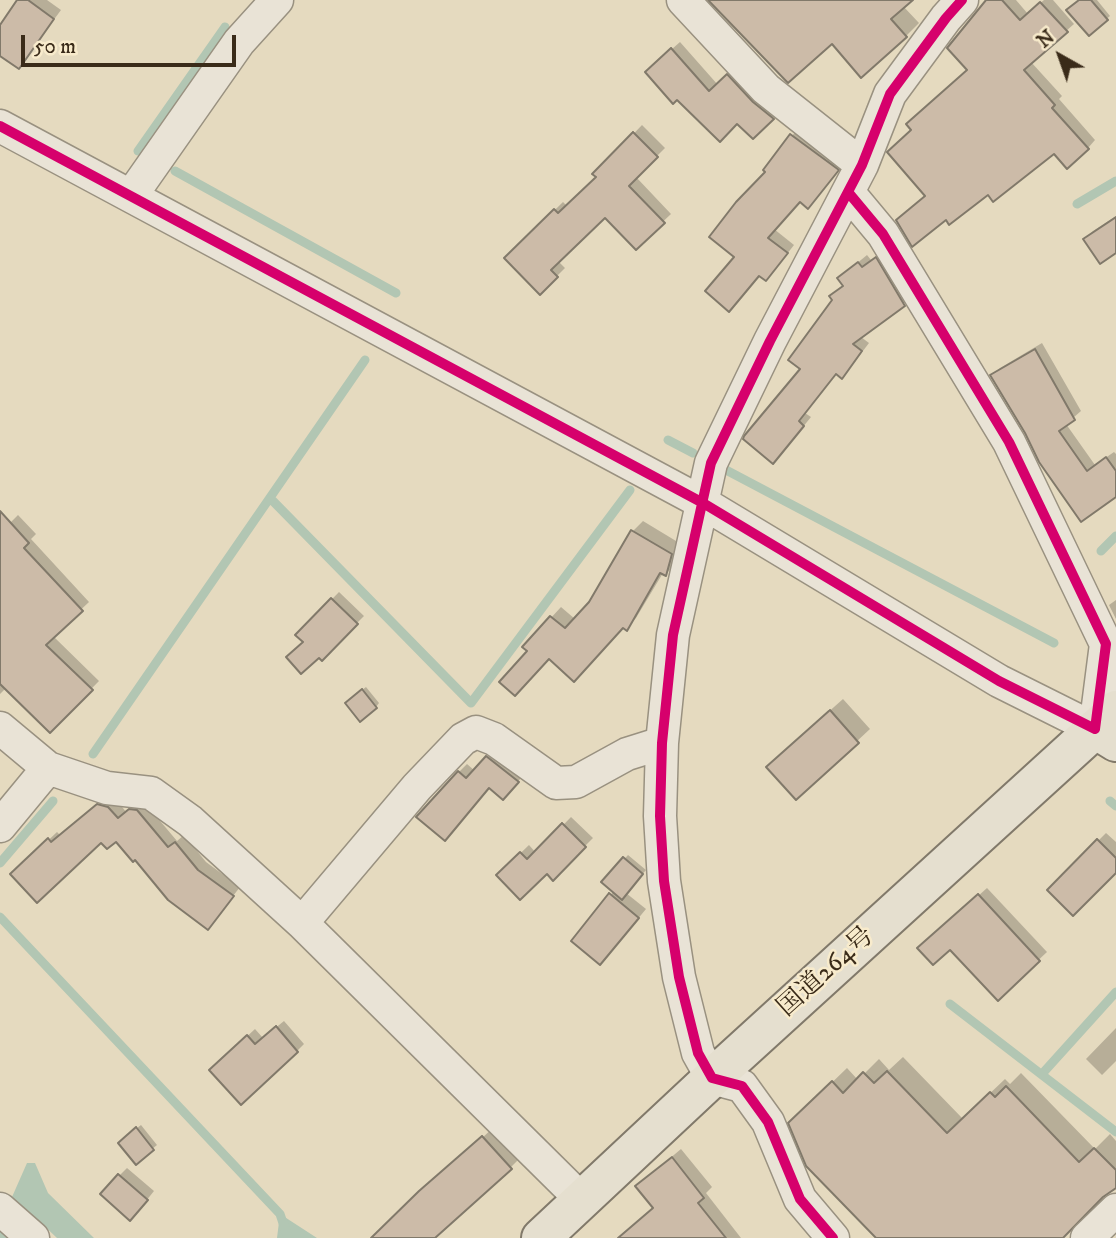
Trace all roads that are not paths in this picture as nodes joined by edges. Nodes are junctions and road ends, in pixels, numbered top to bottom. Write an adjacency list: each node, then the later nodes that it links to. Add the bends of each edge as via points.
1 (277, 0): 6 (street, via 239,42)
2 (683, 0): 5 (street)
3 (962, 0): 5 (street, via 890,93)
4 (0, 126): 6 (street)
5 (855, 178): 7 (street, via 711,463); 8 (street, via 883,234 1009,442 1106,644)
6 (131, 196): 7 (street)
7 (703, 503): 8 (street, via 999,681); 10 (street, via 673,635)
8 (1109, 727): 14 (highway, 国道264号)
9 (0, 728): 11 (street)
10 (662, 743): 13 (street, via 626,754 576,782 556,783 494,739 476,732 463,739 417,787); 14 (street, via 664,881 679,977 698,1054)
11 (48, 768): 12 (street); 13 (street, via 107,788 151,793 190,821)
12 (0, 826)
13 (302, 923): 15 (street)
14 (712, 1078): 15 (highway, 国道264号); 20 (street, via 742,1086 768,1122 800,1199)
15 (582, 1200): 19 (highway, 国道264号)
16 (1116, 1210): 21 (street)
17 (3, 1212): 18 (street)
18 (31, 1236)
19 (541, 1238)
20 (833, 1238)
21 (1087, 1238)

